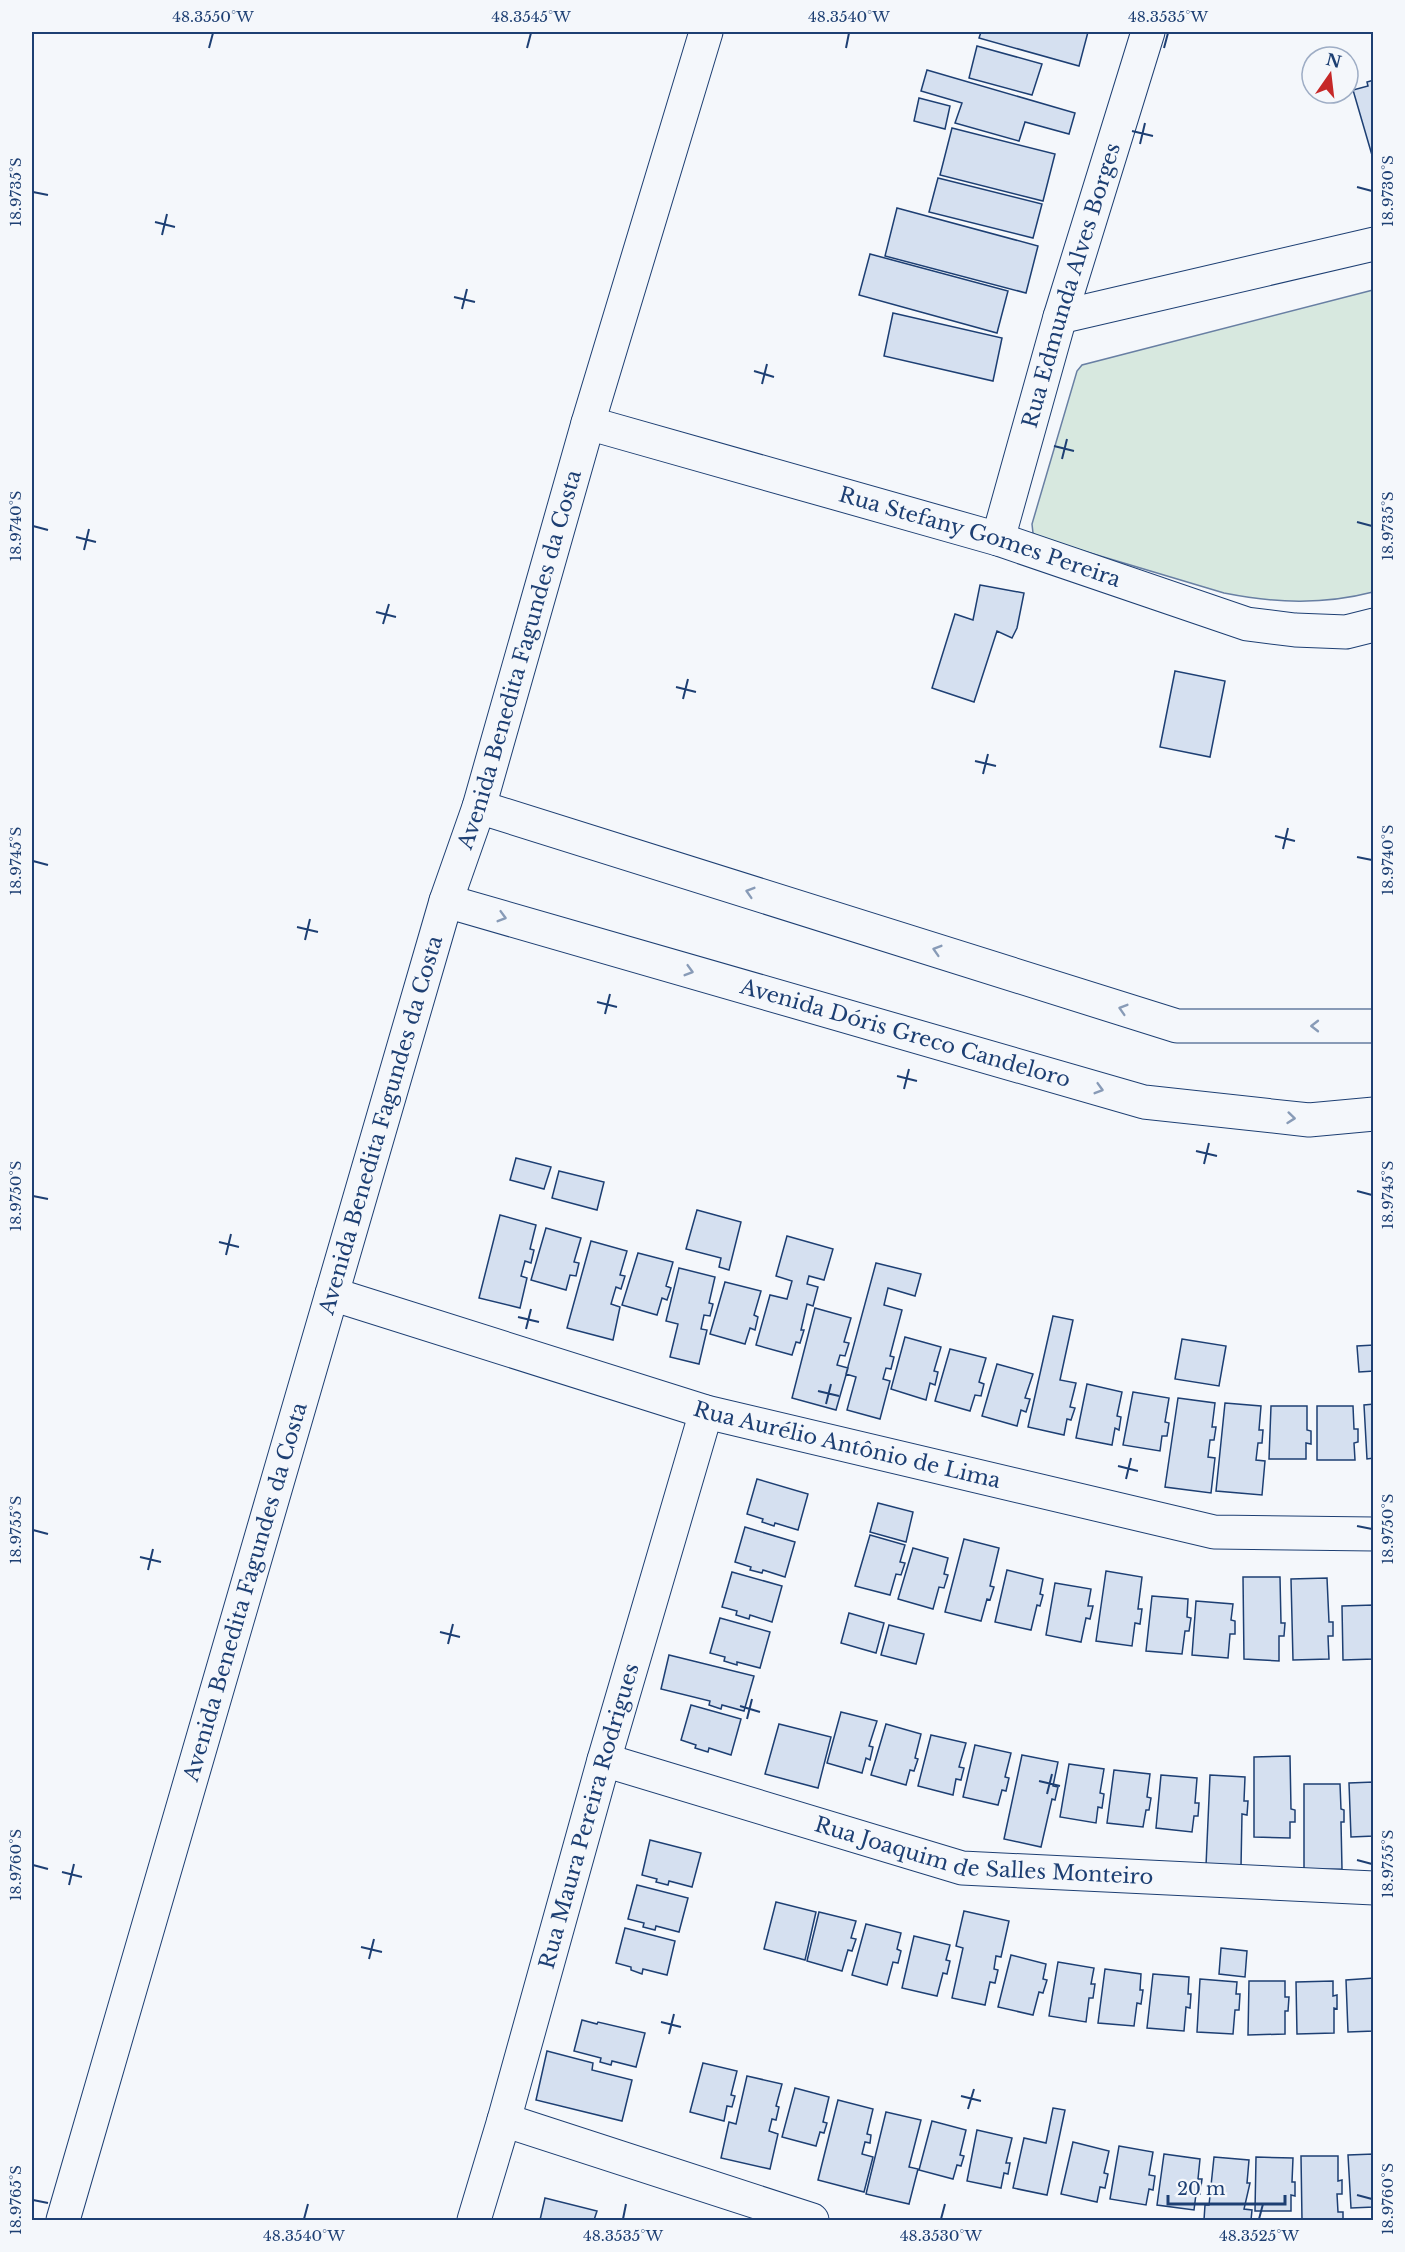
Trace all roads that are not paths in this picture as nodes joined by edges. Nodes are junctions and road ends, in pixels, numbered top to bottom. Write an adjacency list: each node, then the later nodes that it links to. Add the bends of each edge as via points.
1 (706, 32): 5 (street, Avenida Benedita Fagundes da Costa)
2 (1148, 32): 4 (street, Rua Edmunda Alves Borges)
3 (1374, 244): 4 (street)
4 (1060, 316): 6 (street, Rua Edmunda Alves Borges)
5 (588, 423): 6 (street, Rua Stefany Gomes Pereira); 8 (street, Avenida Benedita Fagundes da Costa)
6 (998, 539): 7 (street, Rua Stefany Gomes Pereira, via 1247,624 1346,632)
7 (1374, 626)
8 (479, 807): 9 (street, Avenida Benedita Fagundes da Costa); 10 (street, one-way to 8, via 1177,1026)
9 (446, 901): 11 (street, Avenida Dóris Greco Candeloro, one-way to 11, via 1144,1102 1309,1120); 12 (street, Avenida Benedita Fagundes da Costa)
10 (1374, 1026)
11 (1374, 1114)
12 (333, 1294): 13 (street, Rua Aurélio Antônio de Lima); 18 (street, Avenida Benedita Fagundes da Costa)
13 (706, 1412): 14 (street, Rua Aurélio Antônio de Lima, via 1214,1532); 15 (street, Rua Maura Pereira Rodrigues)
14 (1374, 1534)
15 (603, 1760): 16 (street, Rua Joaquim de Salles Monteiro, via 962,1868); 17 (street, Rua Maura Pereira Rodrigues)
16 (1374, 1888)
17 (504, 2120): 19 (street, Rua Maura Pereira Rodrigues); 20 (street)
18 (63, 2220)
19 (474, 2220)
20 (812, 2220)

